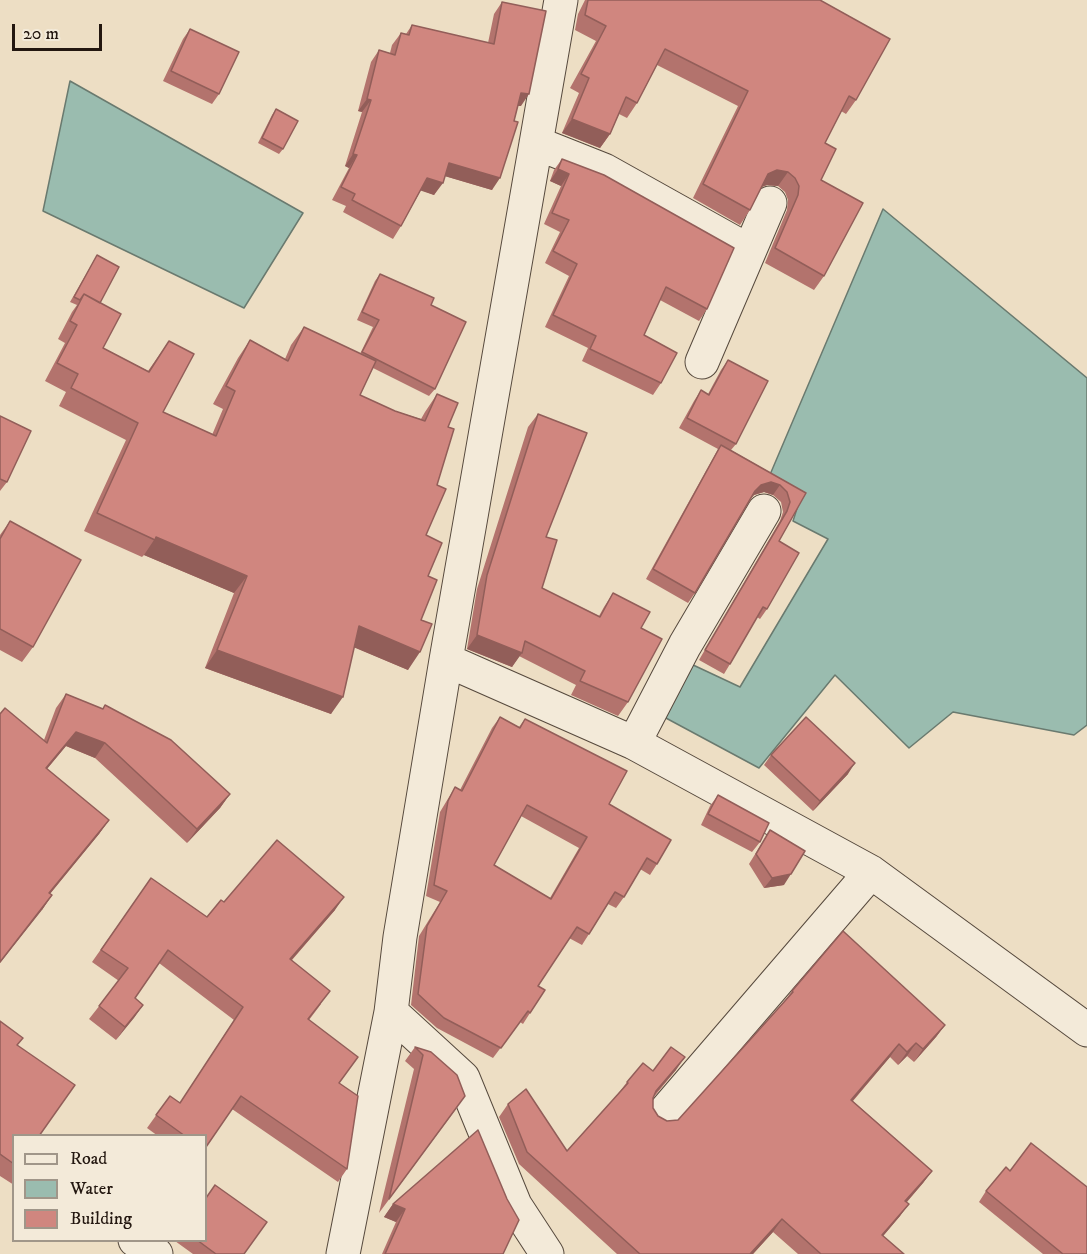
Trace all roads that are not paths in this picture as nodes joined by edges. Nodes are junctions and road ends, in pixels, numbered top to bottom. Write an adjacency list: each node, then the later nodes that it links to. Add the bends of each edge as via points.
1 (561, 0): 2 (street)
2 (536, 143): 4 (street, via 604,170); 7 (street)
3 (770, 203): 4 (street)
4 (749, 251): 5 (street)
5 (702, 362)
6 (764, 511): 8 (street, via 685,645)
7 (446, 660): 8 (street); 10 (street)
8 (634, 743): 9 (street)
9 (871, 872): 11 (street); 12 (street)
10 (391, 1012): 15 (street); 16 (street, via 463,1078 514,1205)
11 (1087, 1030)
12 (662, 1114)
13 (138, 1242): 14 (street)
14 (156, 1254)
15 (343, 1254)
16 (548, 1254)

